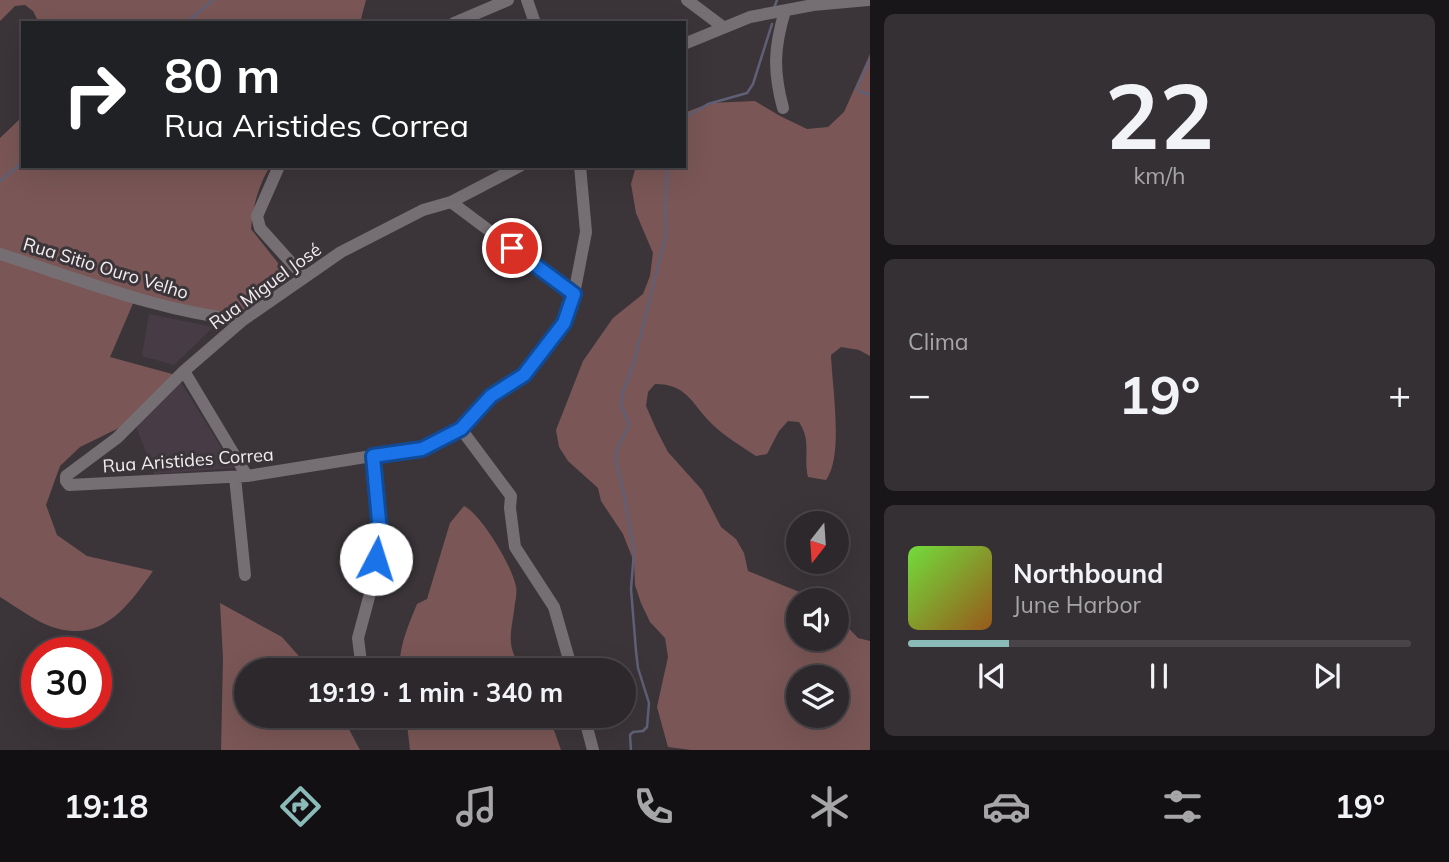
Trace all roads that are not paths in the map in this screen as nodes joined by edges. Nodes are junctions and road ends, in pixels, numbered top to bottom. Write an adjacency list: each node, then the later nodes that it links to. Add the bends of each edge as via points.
1 (508, 0): 6 (street)
2 (527, 0): 7 (street)
3 (869, 0): 5 (street)
4 (695, 2): 8 (street)
5 (794, 6): 8 (street); 10 (street, via 776,38 775,79)
6 (459, 21)
7 (534, 21)
8 (723, 27): 9 (street)
9 (686, 43)
10 (783, 108)
11 (278, 168): 16 (street, via 257,216 260,228)
12 (516, 168): 14 (street, Rua Miguel José)
13 (580, 168): 17 (street, Rua Aristides Correa, via 586,232)
14 (451, 202): 16 (street, Rua Miguel José, via 411,216); 17 (street)
15 (0, 254): 18 (street, Rua Sitio Ouro Velho, via 154,303)
16 (304, 277): 18 (street, Rua Miguel José)
17 (574, 294): 20 (street, Rua Aristides Correa, via 564,323 524,375 491,396)
18 (243, 320): 19 (street, Rua Miguel José)
19 (184, 371): 22 (street); 23 (street, Rua Miguel José, via 117,438)
20 (461, 429): 21 (street, Rua Aristides Correa, via 422,449); 26 (street, via 511,496 515,547 554,607)
21 (373, 456): 22 (street, Rua Aristides Correa); 25 (street, via 380,532 358,638)
22 (241, 476): 23 (street, Rua Aristides Correa, via 69,485); 24 (street)
23 (65, 481)
24 (245, 575)
25 (360, 658)
26 (569, 658)
27 (587, 728): 28 (street)
28 (593, 750)

